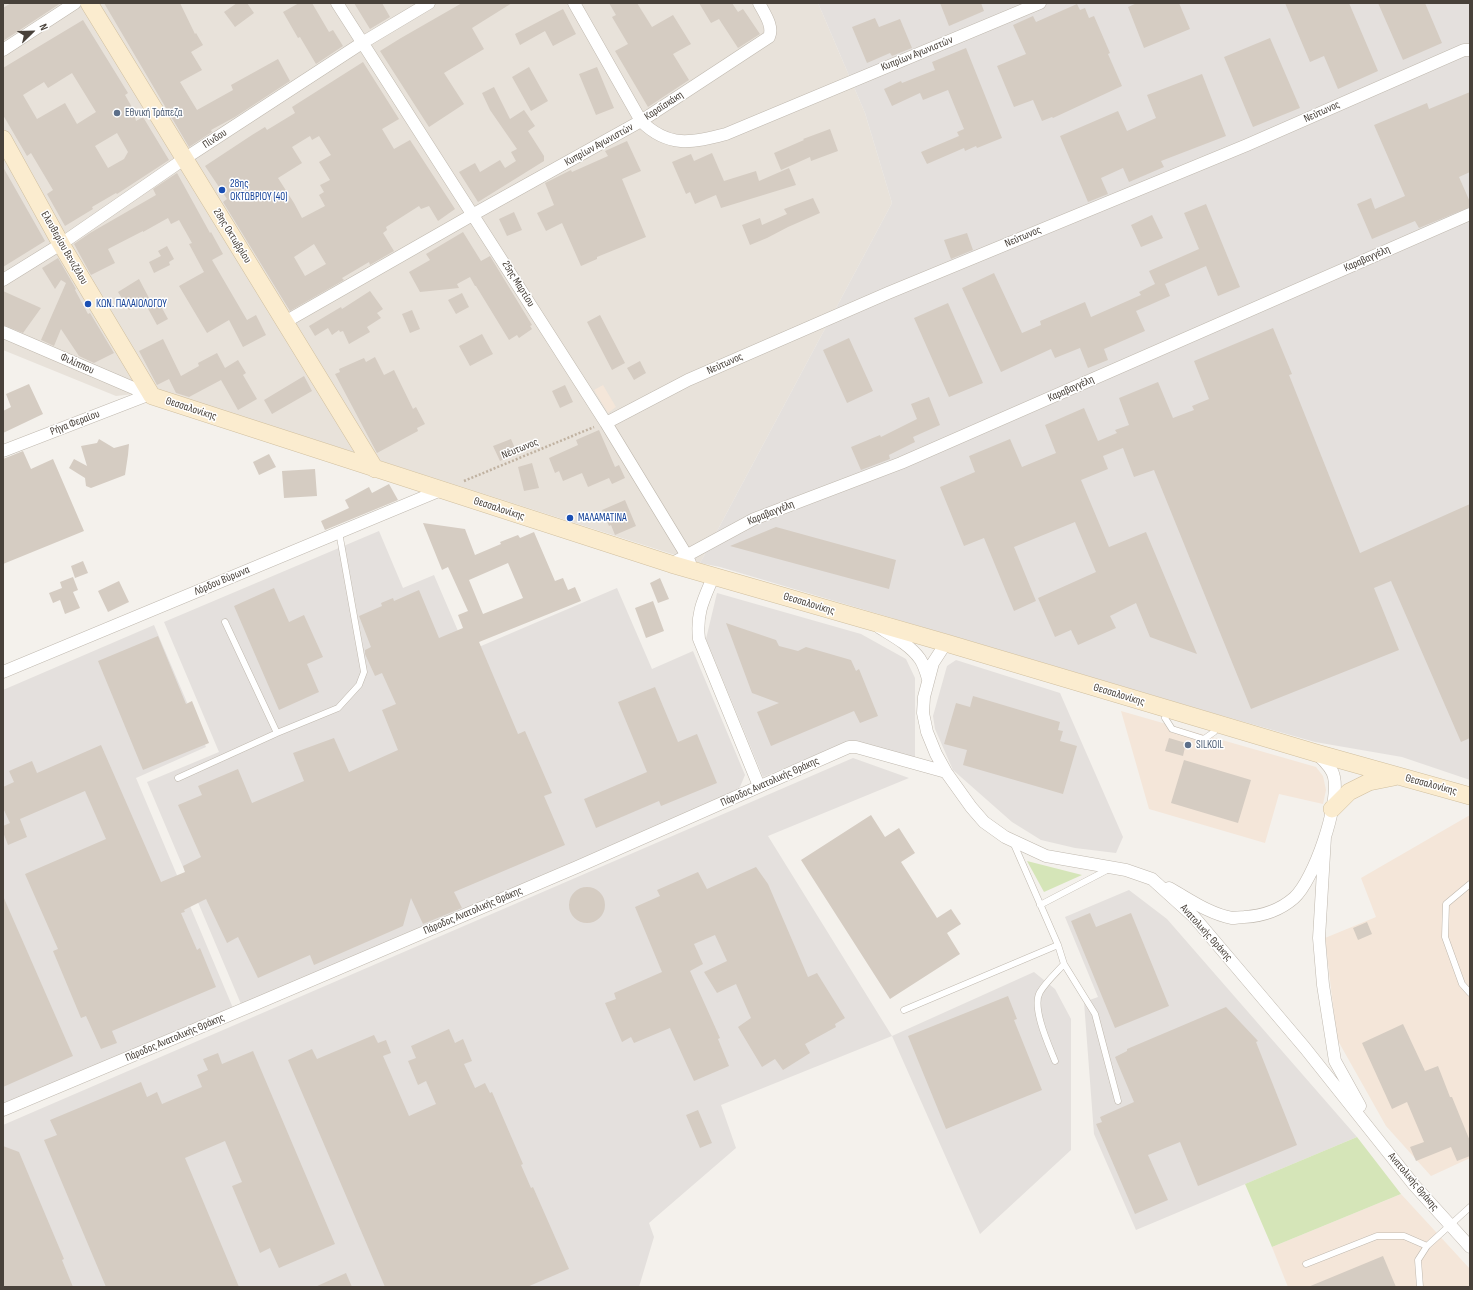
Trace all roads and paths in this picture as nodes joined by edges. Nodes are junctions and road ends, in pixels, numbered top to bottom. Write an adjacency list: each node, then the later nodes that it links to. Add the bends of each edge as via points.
1 (75, 3): 9 (street)
2 (89, 3): 13 (main road, 28ης Οκτωβρίου)
3 (337, 3): 8 (street, 25ης Μαρτίου)
4 (430, 3): 8 (street, Πίνδου)
5 (574, 3): 11 (street, Καραϊσκάκη)
6 (759, 3): 11 (street, Καραϊσκάκη, via 770,26 769,36)
7 (1040, 3): 11 (street, Κυπρίων Αγωνιστών, via 726,134 706,139 673,141 651,131)
8 (362, 43): 13 (street, Πίνδου); 14 (street, 25ης Μαρτίου)
9 (3, 50)
10 (1470, 50): 21 (street, Νεύτωνος, via 1464,50 1247,145 873,300 688,380)
11 (641, 121): 14 (street, Κυπρίων Αγωνιστών)
12 (3, 139): 16 (main road, Ελευθερίου Βενιζέλου)
13 (184, 159): 16 (street, Πίνδου); 18 (main road, 28ης Οκτωβρίου)
14 (474, 214): 18 (street, Κυπρίων Αγωνιστών); 21 (street, 25ης Μαρτίου)
15 (1470, 214): 27 (street, Καραβαγγέλη, via 901,464 754,519)
16 (61, 244): 17 (street, Πίνδου); 20 (main road, Ελευθερίου Βενιζέλου)
17 (3, 280)
18 (285, 322): 23 (main road, 28ης Οκτωβρίου)
19 (3, 332): 20 (street, Φιλίππου)
20 (150, 396): 22 (street, Ρήγα Φεραίου); 23 (main road, Θεσσαλονίκης)
21 (606, 423): 24 (path, Νέυτωνος); 27 (street, 25ης Μαρτίου)
22 (3, 451)
23 (374, 469): 25 (main road, Θεσσαλονίκης)
24 (462, 481)
25 (441, 490): 26 (street, Λόρδου Βύρωνα); 27 (main road, Θεσσαλονίκης, via 672,564)
26 (339, 532): 32 (street, Λόρδου Βύρωνα); 36 (lane, via 364,672 359,685 338,708)
27 (690, 563): 28 (main road, Θεσσαλονίκης)
28 (714, 575): 30 (main road, Θεσσαλονίκης); 41 (street, via 700,611 697,625 699,639)
29 (225, 622): 36 (lane)
30 (873, 623): 31 (main road, Θεσσαλονίκης); 33 (street, via 919,658)
31 (946, 643): 33 (street, Ανατολικής Θράκης, via 933,663); 37 (main road, Θεσσαλονίκης)
32 (3, 672)
33 (928, 679): 38 (street, Ανατολικής Θράκης, via 923,713 927,732)
34 (1166, 718): 35 (lane, via 1172,729 1204,739)
35 (1214, 732)
36 (277, 733): 40 (lane)
37 (1316, 753): 39 (main road, Θεσσαλονίκης); 43 (street, via 1334,776)
38 (946, 772): 41 (street, Πάροδος Ανατολικής Θράκης, via 852,747); 45 (street, Ανατολικής Θράκης, via 984,822 1004,838)
39 (1398, 776): 42 (main road, Θεσσαλονίκης); 43 (main road, via 1369,782 1349,792)
40 (178, 778)
41 (759, 786): 56 (street, Πάροδος Ανατολικής Θράκης, via 519,892)
42 (1470, 796)
43 (1332, 809): 44 (street)
44 (1325, 837): 47 (street, via 1307,882 1295,898 1277,910 1258,916 1233,918 1209,910); 57 (street, via 1319,938 1323,985 1335,1061 1355,1099)
45 (1013, 841): 46 (street, Ανατολικής Θράκης, via 1046,856); 49 (lane)
46 (1110, 868): 47 (street, Ανατολικής Θράκης, via 1126,870); 49 (lane)
47 (1152, 879): 57 (street, Ανατολικής Θράκης, via 1194,917 1305,1048)
48 (1470, 884): 52 (lane, via 1446,904 1445,937 1462,984)
49 (1040, 905): 50 (lane)
50 (1058, 946): 51 (lane); 53 (lane)
51 (1064, 964): 54 (lane, via 1039,995 1042,1030); 55 (lane, via 1094,1014)
52 (1470, 993)
53 (904, 1010)
54 (1056, 1060)
55 (1118, 1101)
56 (3, 1110)
57 (1414, 1185): 59 (street, Ανατολικής Θράκης)
58 (1470, 1207): 59 (lane)
59 (1450, 1225): 60 (lane); 61 (street, Ανατολικής Θράκης)
60 (1427, 1246): 62 (lane, via 1404,1236 1377,1236); 63 (lane, via 1418,1260)
61 (1470, 1247)
62 (1306, 1264)
63 (1420, 1287)

